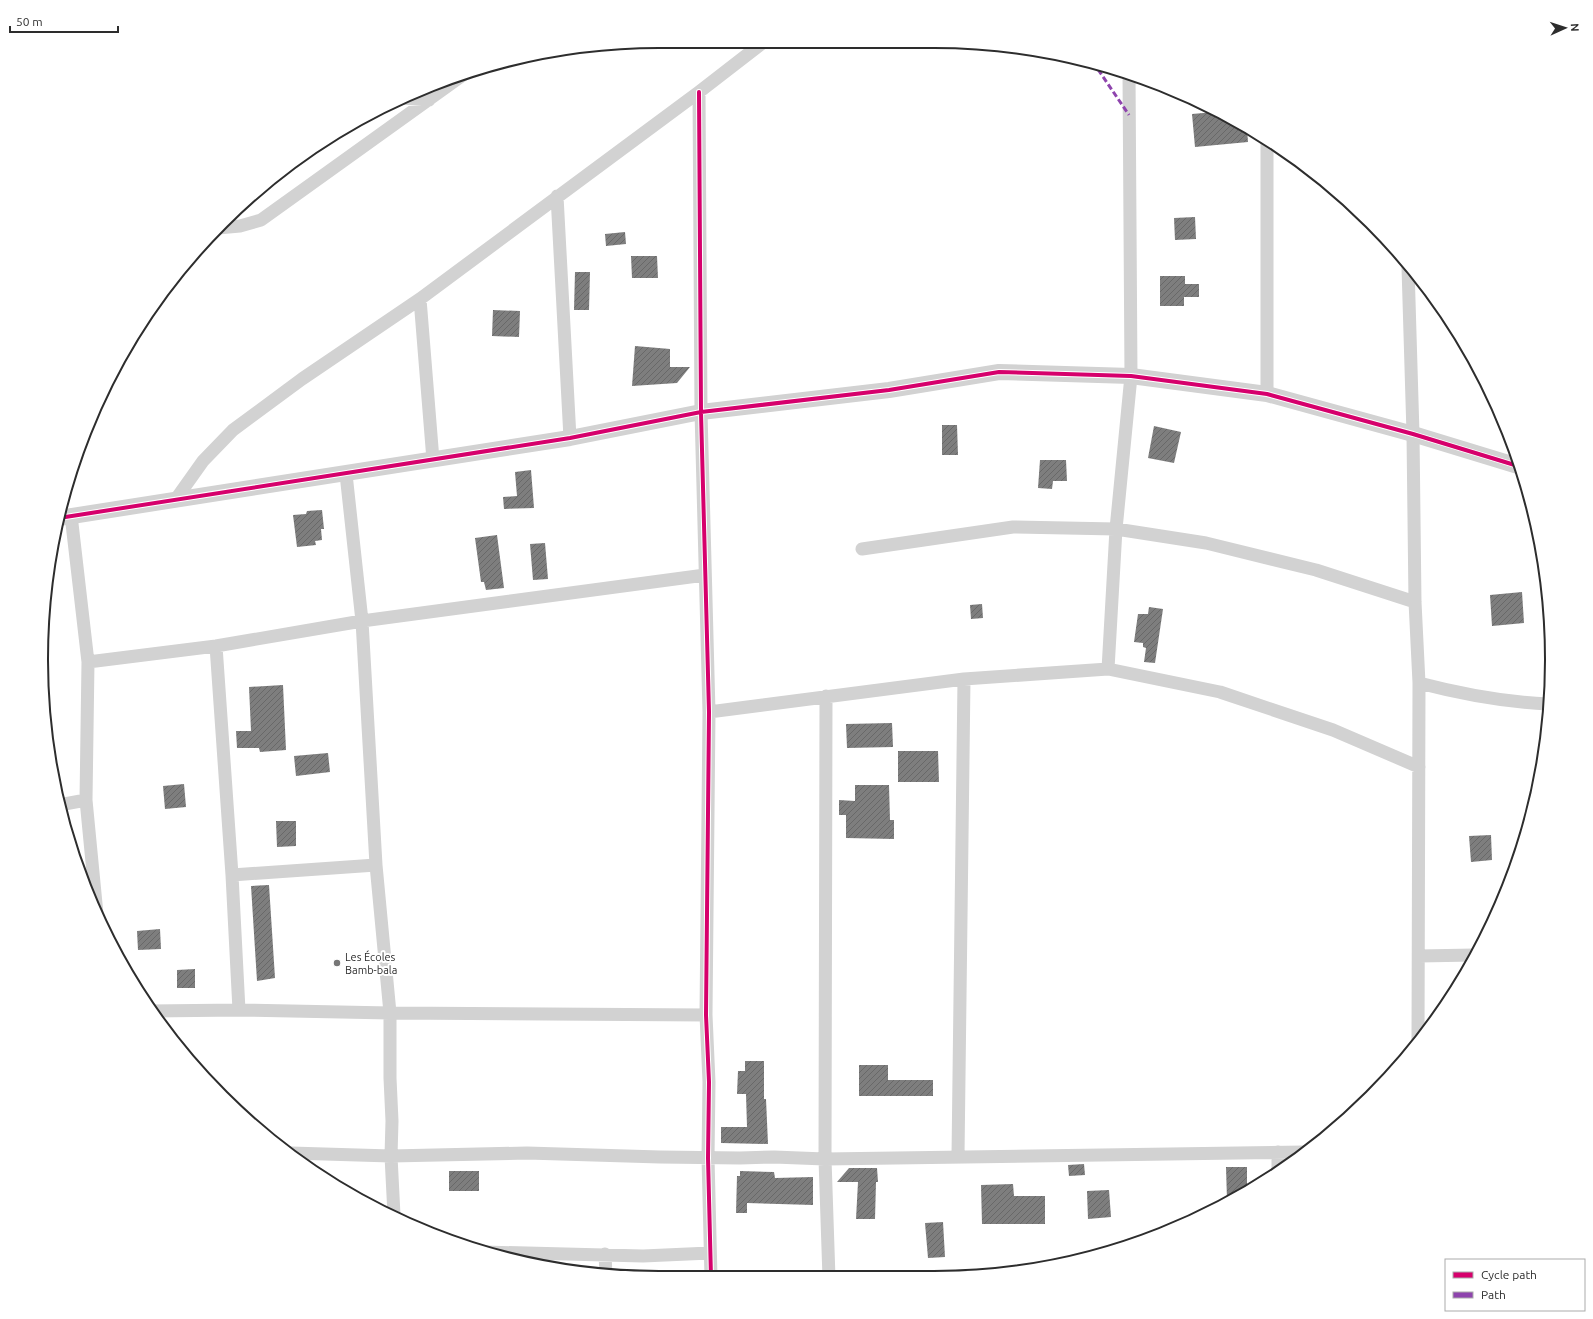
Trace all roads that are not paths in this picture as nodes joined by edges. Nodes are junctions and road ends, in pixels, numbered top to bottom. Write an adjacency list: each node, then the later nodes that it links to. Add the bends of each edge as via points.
1 (756, 48): 4 (street)
2 (1128, 79): 12 (street)
3 (447, 86): 6 (street)
4 (700, 92): 8 (street); 14 (street)
5 (416, 99): 6 (street)
6 (429, 100): 9 (street, via 260,220)
7 (1267, 147): 13 (street)
8 (557, 196): 11 (street); 16 (street)
9 (227, 227)
10 (1408, 274): 15 (street)
11 (420, 299): 17 (street); 20 (street, via 302,379 233,430 203,461)
12 (1131, 376): 13 (street); 14 (street, via 999,372 889,390); 23 (street)
13 (1267, 394): 15 (street)
14 (701, 412): 16 (street); 25 (street)
15 (1413, 434): 18 (street); 26 (street)
16 (570, 438): 17 (street)
17 (433, 460): 19 (street)
18 (1513, 465)
19 (346, 474): 20 (street); 27 (street)
20 (176, 499): 21 (street)
21 (65, 516)
22 (65, 517): 29 (street)
23 (1116, 529): 24 (street, via 1013,527); 26 (street, via 1206,543 1316,570); 30 (street)
24 (862, 549)
25 (705, 575): 27 (street); 35 (street)
26 (1415, 602): 32 (street)
27 (362, 621): 28 (street); 39 (street)
28 (216, 646): 29 (street); 40 (street)
29 (88, 662): 37 (street)
30 (1108, 669): 31 (street); 36 (street, via 1220,692 1333,730)
31 (964, 679): 33 (street); 53 (street)
32 (1419, 683): 34 (street, via 1515,702); 36 (street)
33 (826, 696): 35 (street); 55 (street)
34 (1544, 704)
35 (709, 712): 47 (street)
36 (1419, 767): 43 (street)
37 (86, 800): 38 (street); 41 (street)
38 (66, 804)
39 (376, 865): 40 (street); 46 (street)
40 (232, 875): 44 (street)
41 (95, 894)
42 (1468, 955): 43 (street)
43 (1419, 956): 48 (street)
44 (239, 1010): 45 (street); 46 (street)
45 (159, 1011)
46 (390, 1013): 47 (street); 52 (street)
47 (706, 1015): 54 (street, via 709,1082)
48 (1418, 1033)
49 (1278, 1152): 50 (street); 53 (street); 56 (street)
50 (1296, 1152)
51 (299, 1153): 52 (street)
52 (391, 1156): 54 (street, via 527,1153); 57 (street)
53 (958, 1156): 55 (street)
54 (708, 1158): 55 (street); 59 (street)
55 (826, 1159): 63 (street)
56 (1278, 1165)
57 (394, 1210)
58 (512, 1252): 60 (street)
59 (710, 1252): 60 (street, via 643,1256); 62 (street)
60 (605, 1254): 61 (street)
61 (606, 1269)
62 (711, 1271)
63 (829, 1271)

